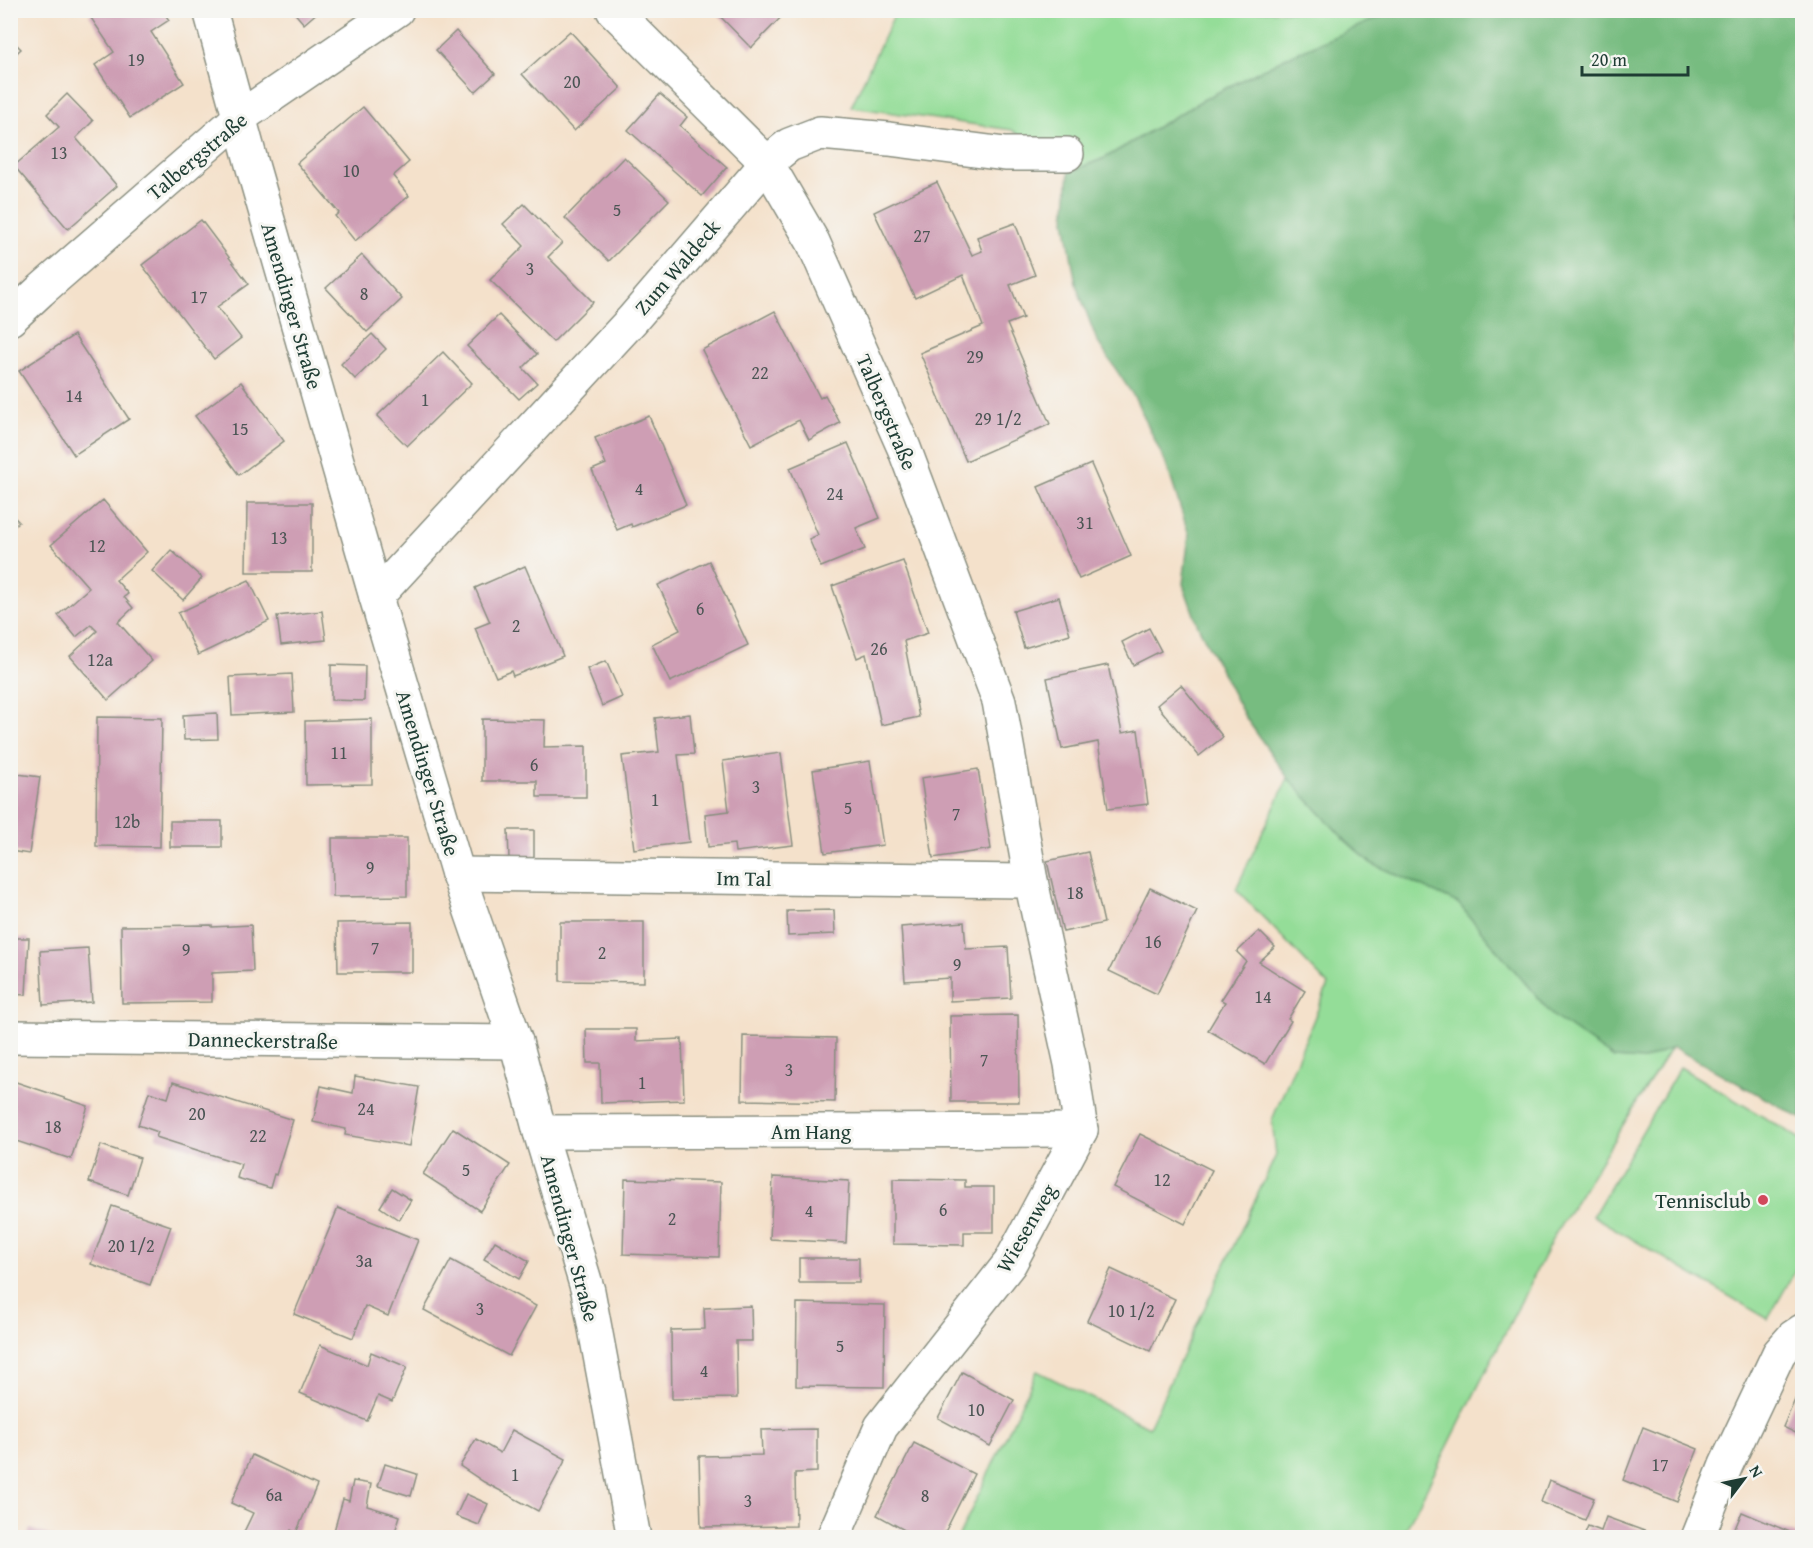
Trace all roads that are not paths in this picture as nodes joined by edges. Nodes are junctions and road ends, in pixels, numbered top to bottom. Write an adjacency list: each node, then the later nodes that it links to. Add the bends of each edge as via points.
1 (210, 10): 4 (street, Amendinger Straße)
2 (397, 10): 4 (street, Talbergstraße)
3 (613, 10): 6 (street, Talbergstraße)
4 (239, 118): 7 (street, Talbergstraße); 8 (street, Amendinger Straße)
5 (1067, 154): 6 (street, Zum Waldeck, via 1005,154 820,133 789,145)
6 (767, 163): 8 (street, Zum Waldeck, via 632,320); 10 (street, Talbergstraße, via 813,242 904,448 999,701)
7 (10, 320)
8 (376, 597): 9 (street, Amendinger Straße)
9 (458, 874): 10 (street, Im Tal); 12 (street, Amendinger Straße)
10 (1030, 881): 13 (street)
11 (10, 1037): 12 (street, Danneckerstraße)
12 (516, 1042): 14 (street, Amendinger Straße)
13 (1082, 1131): 14 (street, Am Hang); 17 (street, Wiesenweg, via 1010,1263 881,1427)
14 (540, 1132): 16 (street, Amendinger Straße, via 588,1291)
15 (1803, 1331): 18 (street, via 1779,1353 1726,1465)
16 (634, 1538)
17 (833, 1538)
18 (1697, 1538)

